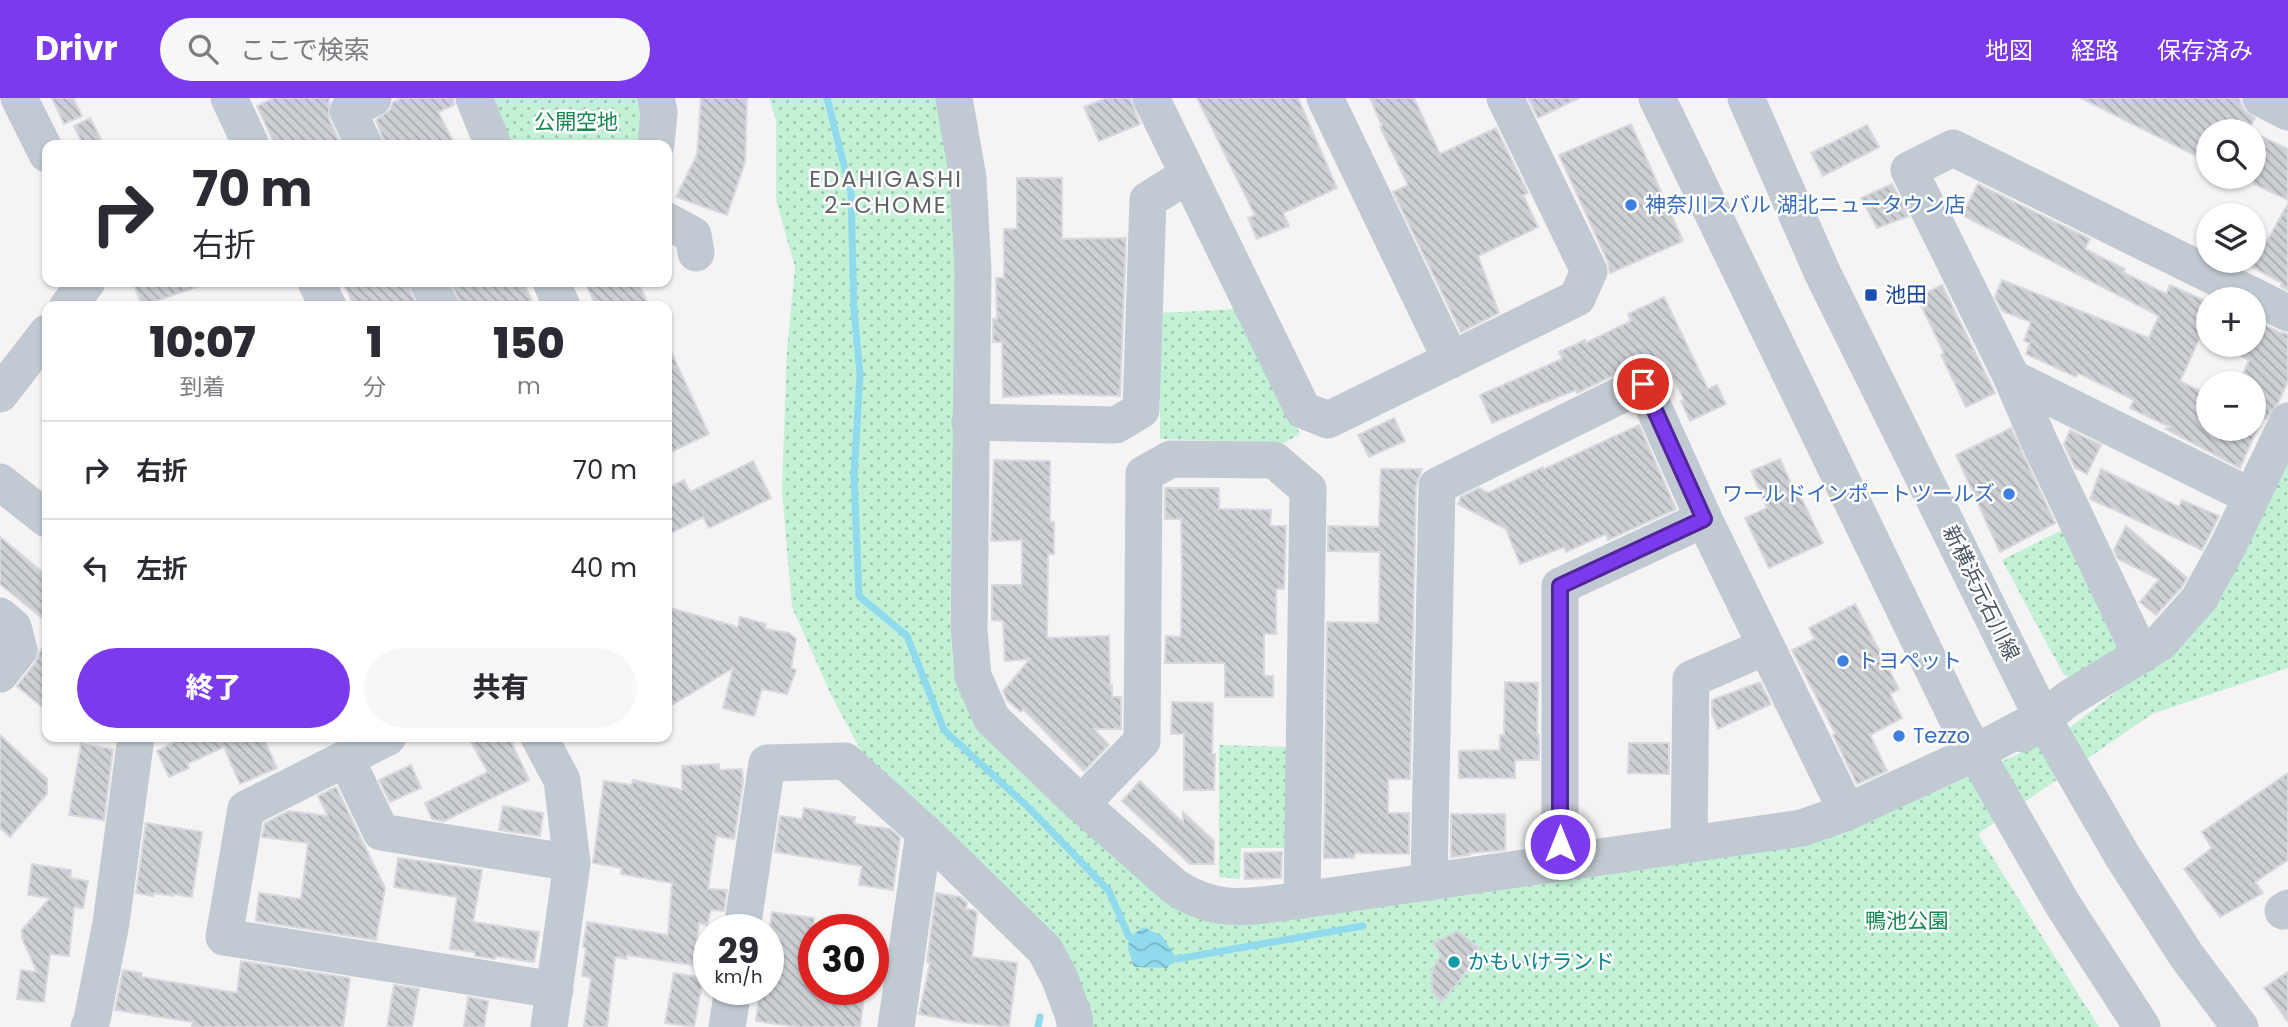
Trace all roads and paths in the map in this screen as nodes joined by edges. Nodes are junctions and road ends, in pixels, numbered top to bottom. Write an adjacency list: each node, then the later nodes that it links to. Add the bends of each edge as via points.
1 (19, 98): 14 (street); 19 (street)
2 (229, 98): 15 (street)
3 (373, 98): 16 (street, via 348,111)
4 (474, 98): 17 (street)
5 (656, 98): 18 (street)
6 (954, 98): 31 (street, via 968,178 974,271)
7 (1151, 98): 20 (street)
8 (1325, 98): 27 (street)
9 (1506, 98): 27 (street, via 1589,271 1577,298)
10 (1657, 98): 46 (street)
11 (1746, 98): 40 (street, 新横浜元石川線, via 1822,272)
12 (2261, 98): 13 (street)
13 (2288, 112)
14 (0, 118)
15 (249, 140)
16 (362, 140)
17 (494, 140)
18 (656, 140)
19 (42, 144)
20 (1188, 175): 27 (street, via 1303,410 1328,420); 31 (street, via 1148,200 1141,410 1116,425)
21 (672, 224): 22 (street, via 693,235)
22 (695, 253)
23 (83, 287): 24 (street)
24 (72, 301)
25 (2288, 313): 28 (street, via 1953,148 1909,170)
26 (42, 339): 29 (street)
27 (1451, 360)
28 (2012, 378): 33 (street); 39 (street)
29 (0, 394)
30 (2288, 421): 33 (street)
31 (970, 422): 49 (street, via 968,629 974,676 992,719)
32 (0, 482): 34 (street)
33 (2250, 496): 39 (street, via 2199,600 2160,643)
34 (42, 515)
35 (1704, 519): 38 (street); 53 (street, via 1560,586); 55 (street, via 1643,384 1437,486)
36 (6, 621): 37 (street); 41 (street, via 19,650)
37 (42, 638)
38 (1765, 647): 50 (street); 52 (street, via 1691,679)
39 (2141, 655): 42 (street)
40 (2018, 669): 42 (street, 新横浜元石川線); 46 (street, via 2014,682 2023,703 2020,713)
41 (0, 674)
42 (2042, 717): 46 (street); 48 (street, via 1996,760 2001,776); 66 (street, 新横浜元石川線, via 2123,857 2186,955)
43 (135, 742): 60 (street, via 111,923)
44 (378, 742): 47 (street)
45 (541, 742): 54 (street, via 562,780)
46 (1975, 753): 48 (street); 50 (street)
47 (346, 759): 54 (street, via 381,832); 58 (street, via 246,809 224,937)
48 (1996, 789): 65 (street, via 2063,905)
49 (1081, 804): 56 (street, via 1192,899 1229,908); 56 (street, via 1142,741 1144,474 1171,459 1274,460 1308,489)
50 (1847, 812): 52 (street, via 1802,828)
51 (924, 832): 57 (street, via 845,761 767,763); 63 (street); 64 (street, via 1045,950)
52 (1689, 844): 53 (street)
53 (1560, 861): 55 (street)
54 (572, 863): 58 (street)
55 (1429, 881): 56 (street)
56 (1302, 901)
57 (744, 914)
58 (555, 990): 61 (street)
59 (730, 1005): 62 (street)
60 (91, 1025)
61 (549, 1027)
62 (727, 1027)
63 (895, 1027)
64 (1075, 1027)
65 (2142, 1027)
66 (2240, 1027)

